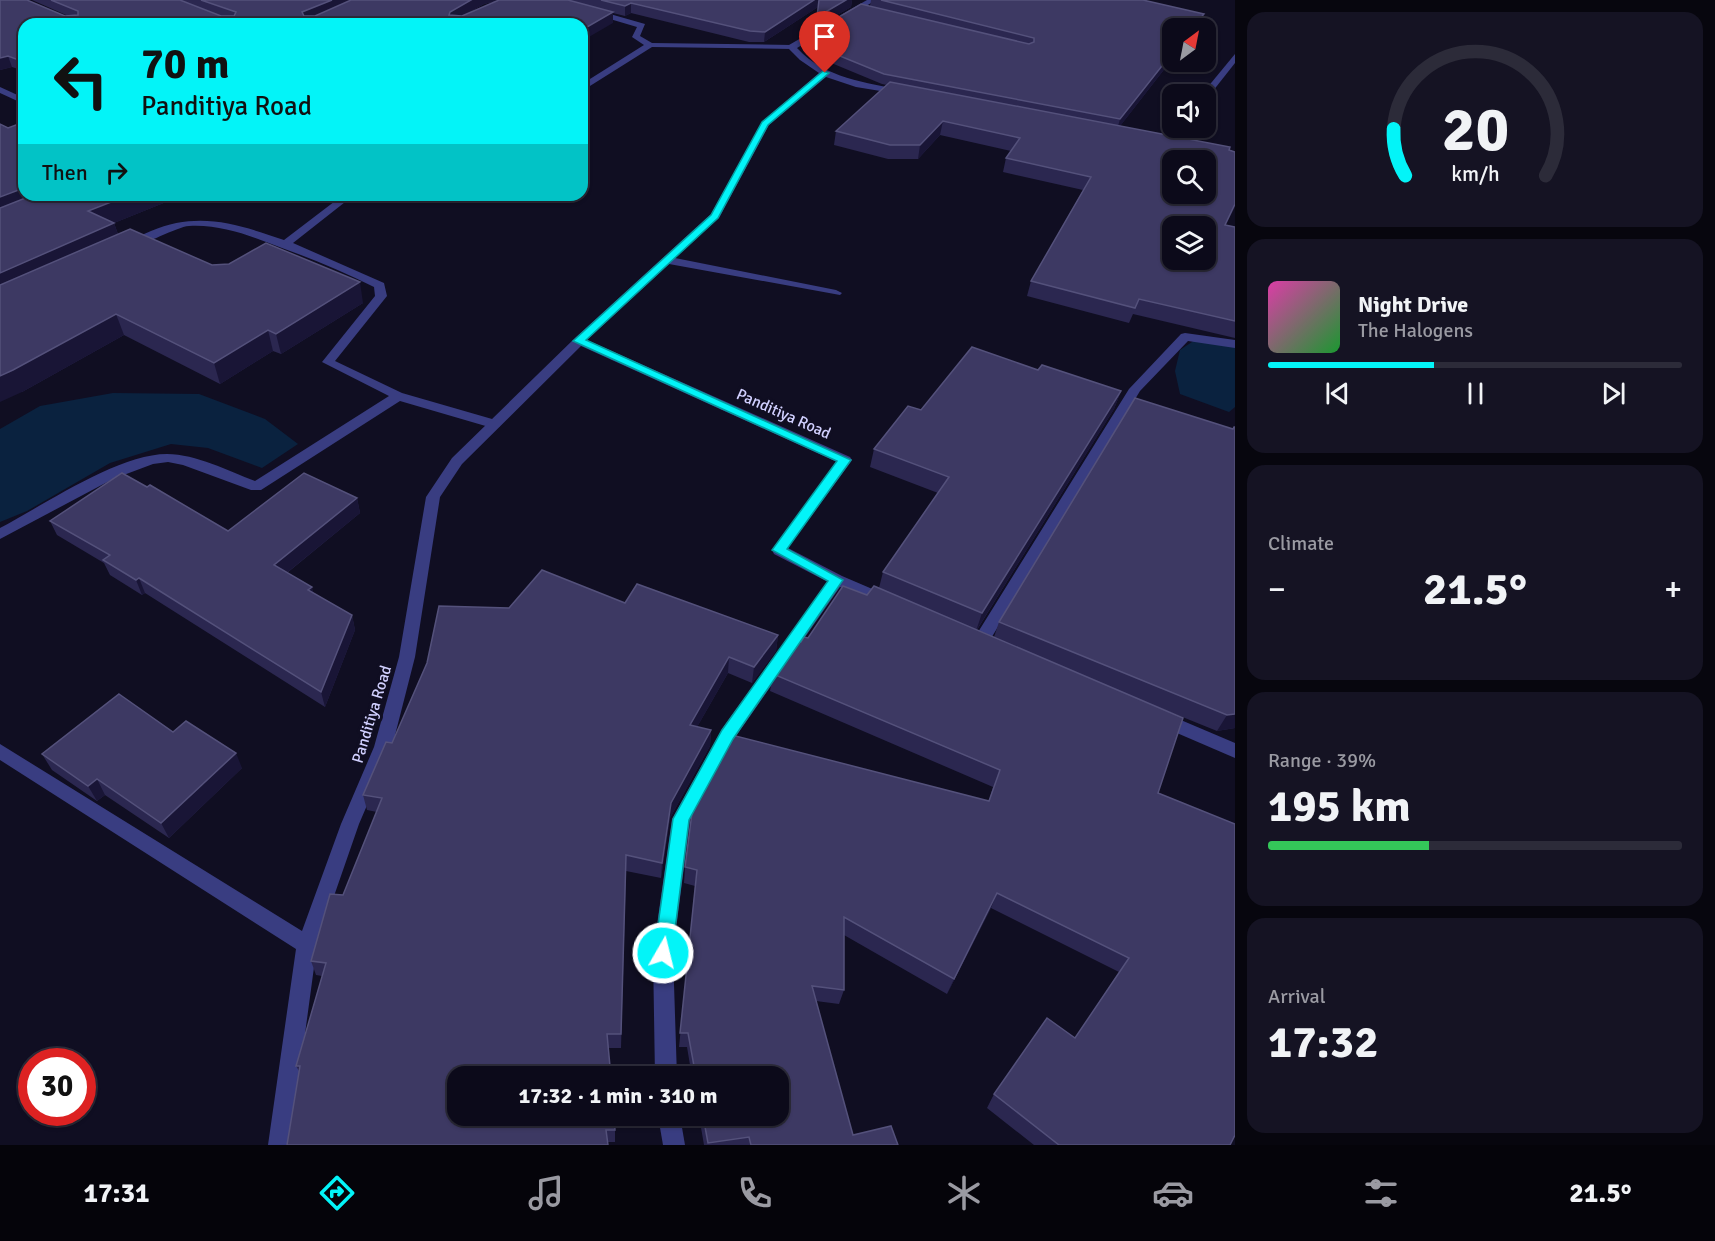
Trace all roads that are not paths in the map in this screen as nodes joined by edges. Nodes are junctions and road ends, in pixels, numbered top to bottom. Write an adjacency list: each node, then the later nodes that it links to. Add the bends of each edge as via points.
1 (856, 4): 2 (street); 5 (street)
2 (870, 5)
3 (584, 9): 4 (street, via 642,26 636,37)
4 (650, 45): 5 (street); 8 (street)
5 (792, 47): 7 (street, via 804,63)
6 (1235, 57): 9 (street)
7 (825, 73): 11 (street, via 843,81); 18 (street, Panditiya Road, via 765,124 715,216)
8 (588, 84)
9 (1214, 84)
10 (0, 90): 12 (street)
11 (912, 95)
12 (18, 99)
13 (1174, 138): 14 (street, via 1170,146)
14 (1154, 143)
15 (341, 201): 16 (street)
16 (284, 245): 17 (street, via 207,222 186,223); 22 (street, via 380,285 381,296 328,362)
17 (124, 246)
18 (668, 260): 19 (street); 20 (street, Panditiya Road)
19 (836, 294)
20 (579, 341): 23 (street, Panditiya Road); 25 (street, Panditiya Road, via 845,460 779,550)
21 (1235, 344): 27 (street, via 1185,337 1135,389)
22 (398, 396): 23 (street); 24 (street, via 256,487 170,458 150,458)
23 (494, 424): 31 (street, Panditiya Road, via 457,461 433,497 407,657 382,747)
24 (0, 534)
25 (837, 580): 26 (street, Panditiya Road); 32 (street, via 728,734 681,819 663,953)
26 (899, 606)
27 (981, 641)
28 (1150, 714): 30 (street)
29 (0, 751): 31 (street)
30 (1235, 751)
31 (307, 945): 34 (street, Panditiya Road)
32 (666, 1066)
33 (671, 1126): 35 (street)
34 (279, 1145)
35 (674, 1145)

